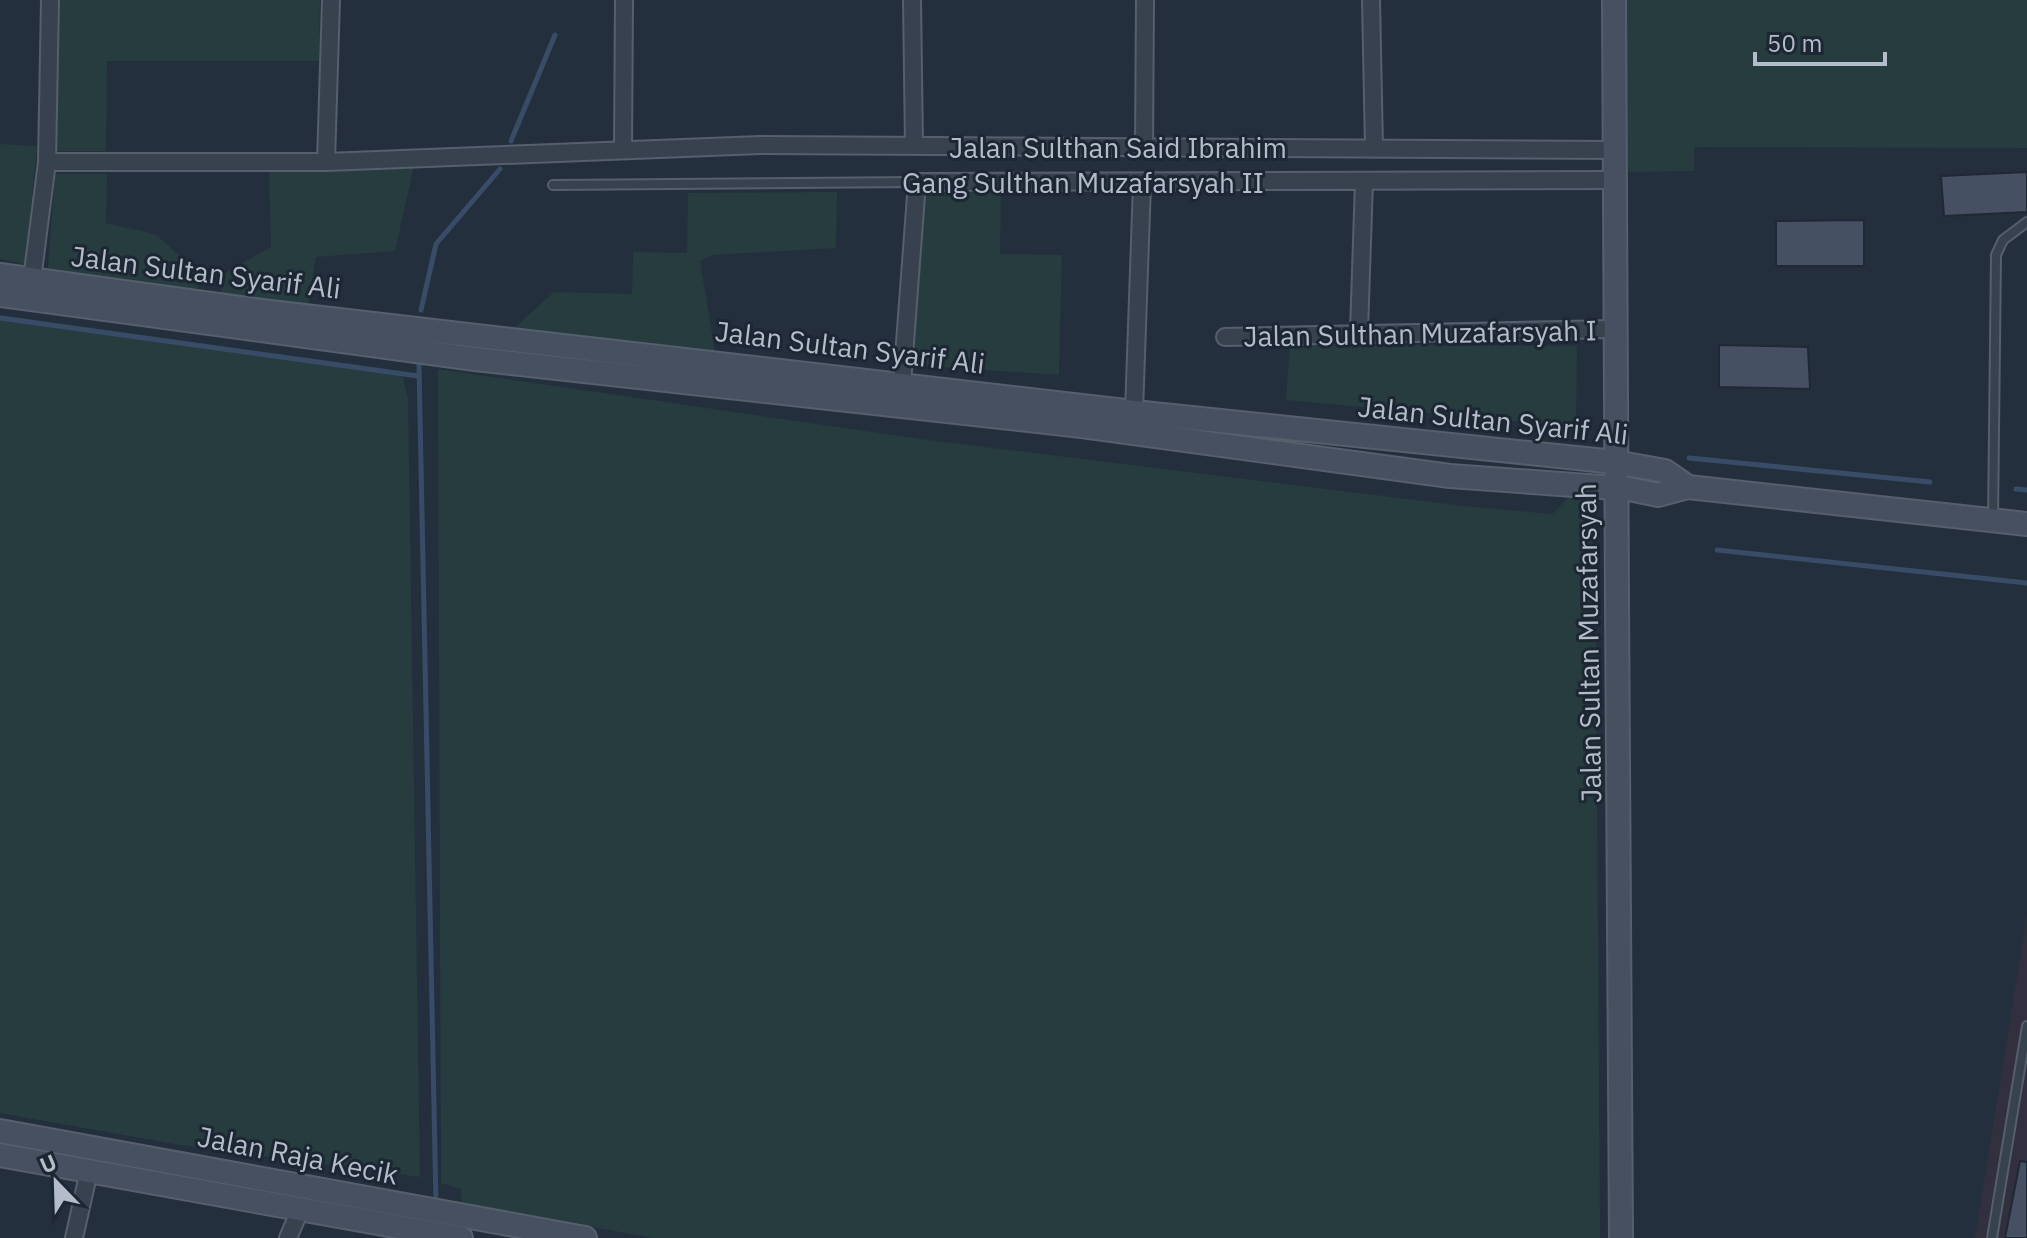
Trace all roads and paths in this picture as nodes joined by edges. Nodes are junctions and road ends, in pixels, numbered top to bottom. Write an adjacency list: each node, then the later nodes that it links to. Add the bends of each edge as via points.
1 (50, 0): 13 (street)
2 (331, 0): 14 (street)
3 (624, 0): 11 (street)
4 (912, 0): 8 (street)
5 (1145, 0): 10 (street)
6 (1371, 0): 9 (street)
7 (1614, 0): 12 (street, Jalan Sultan Muzafarsyah)
8 (914, 145): 10 (street, Jalan Sulthan Said Ibrahim); 11 (street, Jalan Sulthan Said Ibrahim)
9 (1374, 147): 10 (street, Jalan Sulthan Said Ibrahim); 12 (street, Jalan Sulthan Said Ibrahim)
10 (1144, 148)
11 (623, 150): 14 (street, Jalan Sulthan Said Ibrahim)
12 (1613, 150): 15 (street, Jalan Sultan Muzafarsyah)
13 (47, 162): 14 (street, Jalan Sulthan Said Ibrahim); 22 (street)
14 (326, 162)
15 (1614, 180): 16 (street, Gang Sulthan Muzafarsyah II); 24 (street, Jalan Sultan Muzafarsyah)
16 (1364, 181): 18 (street, Gang Sulthan Muzafarsyah II); 25 (street)
17 (917, 182): 18 (street, Gang Sulthan Muzafarsyah II); 19 (lane, Gang Sulthan Muzafarsyah II); 29 (street)
18 (1142, 184): 30 (street)
19 (553, 185)
20 (2027, 222): 34 (lane, via 2003,240 1996,255)
21 (0, 275): 22 (street, Jalan Sultan Syarif Ali)
22 (32, 280): 26 (street, Jalan Sultan Syarif Ali)
23 (0, 295): 28 (street, Jalan Sultan Syarif Ali)
24 (1615, 329): 25 (street, Jalan Sulthan Muzafarsyah I); 31 (street, Jalan Sultan Muzafarsyah)
25 (1359, 332): 27 (street, Jalan Sulthan Muzafarsyah I)
26 (478, 334): 28 (street); 29 (street, Jalan Sultan Syarif Ali)
27 (1225, 337)
28 (475, 359): 33 (street, Jalan Sultan Syarif Ali, via 1082,426 1450,476)
29 (902, 383): 30 (street, Jalan Sultan Syarif Ali)
30 (1134, 412): 31 (street, Jalan Sultan Syarif Ali)
31 (1615, 462): 32 (street, Jalan Sultan Syarif Ali, via 1665,471); 33 (street, Jalan Sultan Muzafarsyah)
32 (1688, 487): 33 (street, Jalan Sultan Syarif Ali, via 1658,495); 34 (street, Jalan Sultan Syarif Ali)
33 (1614, 489): 48 (street, Jalan Sultan Muzafarsyah)
34 (1993, 521): 35 (street, Jalan Sultan Syarif Ali)
35 (2027, 524)
36 (2027, 1026): 49 (lane)
37 (0, 1131): 39 (street, Jalan Raja Kecik)
38 (0, 1155): 40 (street, Jalan Raja Kecik)
39 (142, 1156): 41 (street); 43 (street, Jalan Raja Kecik)
40 (89, 1171): 41 (street, Jalan Raja Kecik); 44 (street)
41 (138, 1178): 42 (street, Jalan Raja Kecik)
42 (300, 1210): 43 (street, Jalan Raja Kecik); 45 (street)
43 (386, 1213): 46 (street, Jalan Raja Kecik); 47 (street, Jalan Raja Kecik, via 481,1219)
44 (74, 1238)
45 (288, 1238)
46 (461, 1238)
47 (585, 1238)
48 (1621, 1238)
49 (1992, 1238)

